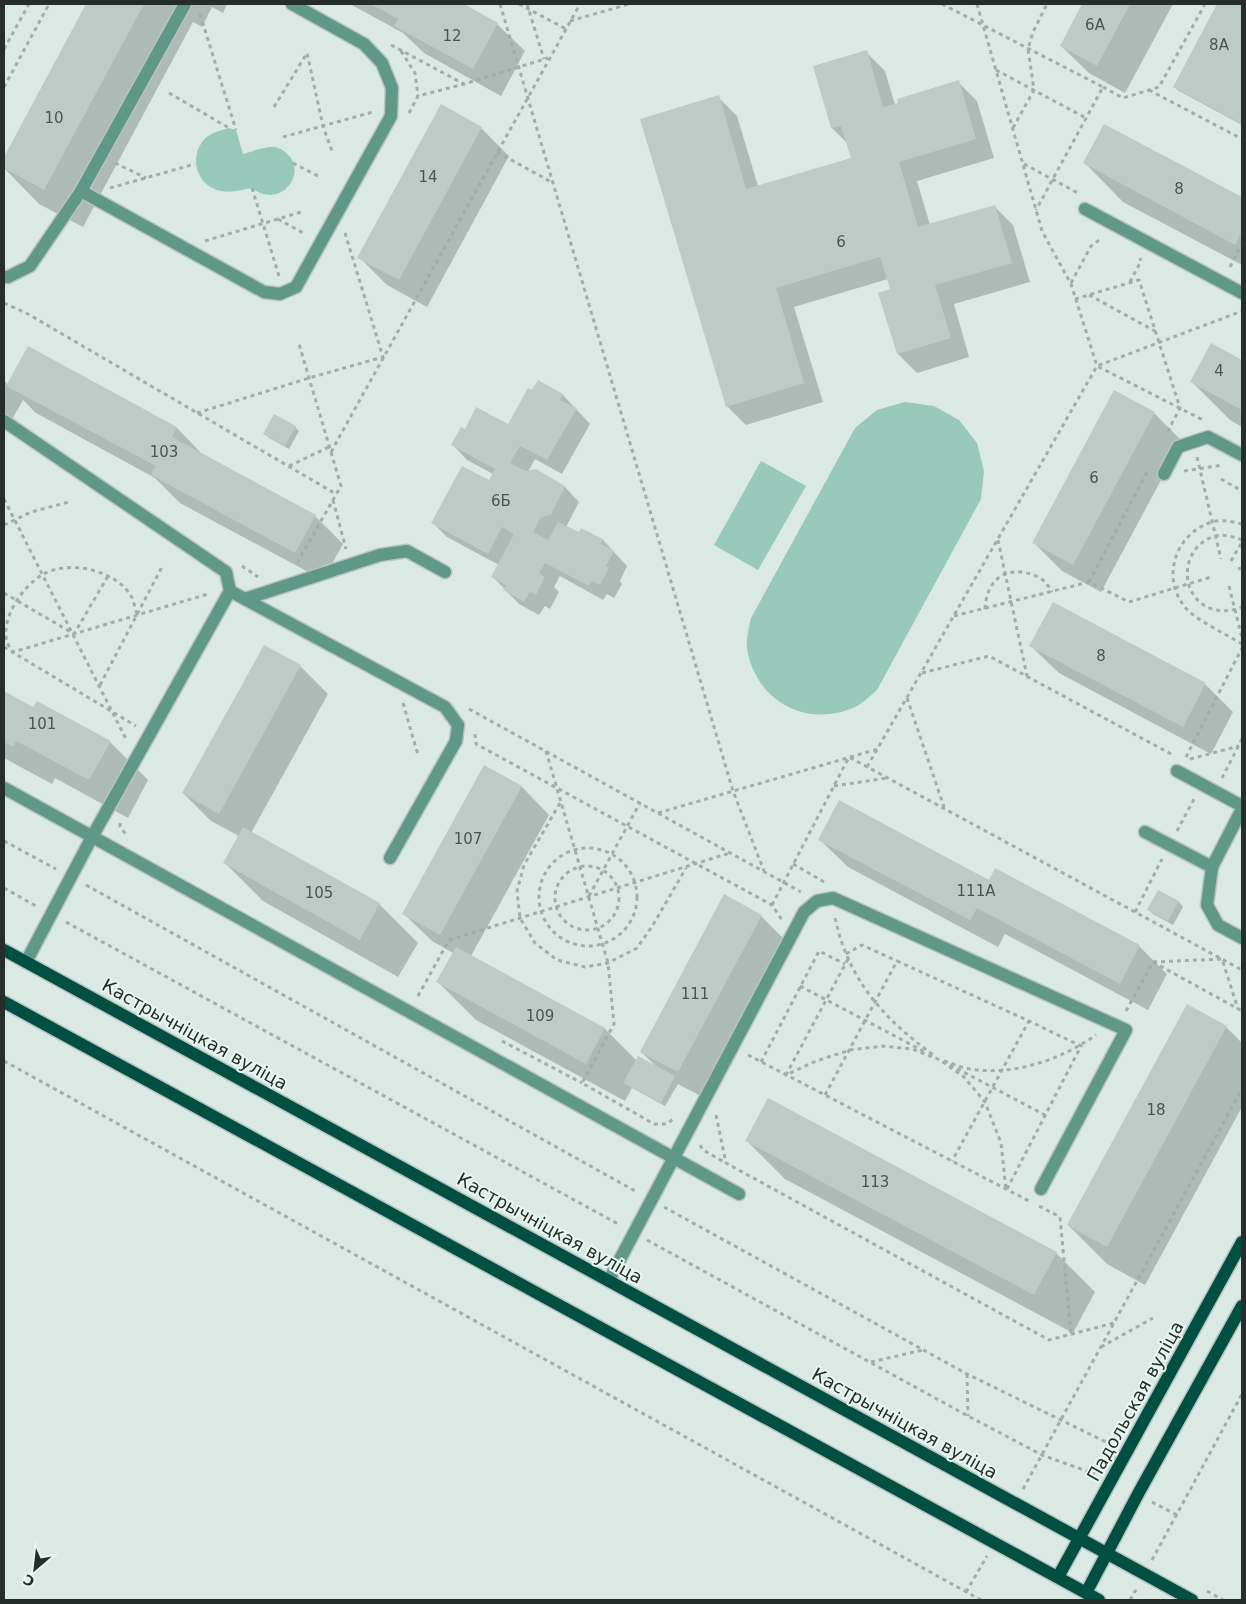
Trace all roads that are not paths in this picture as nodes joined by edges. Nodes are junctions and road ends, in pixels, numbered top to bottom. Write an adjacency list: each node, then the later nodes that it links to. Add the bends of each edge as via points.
1 (185, 4): 3 (lane)
2 (292, 4): 3 (lane, via 364,44 382,63 392,88 391,116 296,286 280,294 264,292)
3 (81, 191): 5 (lane, via 30,266)
4 (1085, 209): 6 (lane)
5 (4, 277)
6 (1242, 293)
7 (4, 420): 11 (lane, via 226,572)
8 (1242, 455): 9 (lane, via 1208,438 1178,447)
9 (1170, 474)
10 (445, 572): 12 (lane, via 407,551 380,555)
11 (230, 591): 12 (lane); 17 (lane)
12 (245, 599): 18 (lane, via 446,707 458,725 456,742)
13 (1181, 766): 15 (lane)
14 (4, 788): 17 (lane)
15 (1242, 807): 19 (lane)
16 (1145, 832): 19 (lane)
17 (92, 837): 22 (lane); 24 (lane)
18 (390, 858)
19 (1212, 867): 20 (lane, via 1207,905 1218,925)
20 (1242, 938)
21 (4, 950): 22 (main road, Кастрычніцкая вуліца)
22 (26, 962): 28 (main road, Кастрычніцкая вуліца)
23 (4, 1002): 32 (main road)
24 (675, 1159): 25 (lane, via 804,912 817,901 833,898 1126,1030); 26 (lane); 28 (lane)
25 (1041, 1189)
26 (739, 1194)
27 (1242, 1242): 30 (main road, Падольская вуліца)
28 (609, 1280): 30 (main road, Кастрычніцкая вуліца)
29 (1242, 1306): 31 (main road)
30 (1080, 1538): 31 (main road, Кастрычніцкая вуліца); 32 (main road, Падольская вуліца)
31 (1107, 1553): 33 (main road); 35 (main road, Кастрычніцкая вуліца)
32 (1058, 1577): 33 (main road)
33 (1086, 1593): 34 (main road)
34 (1099, 1600)
35 (1192, 1600)

